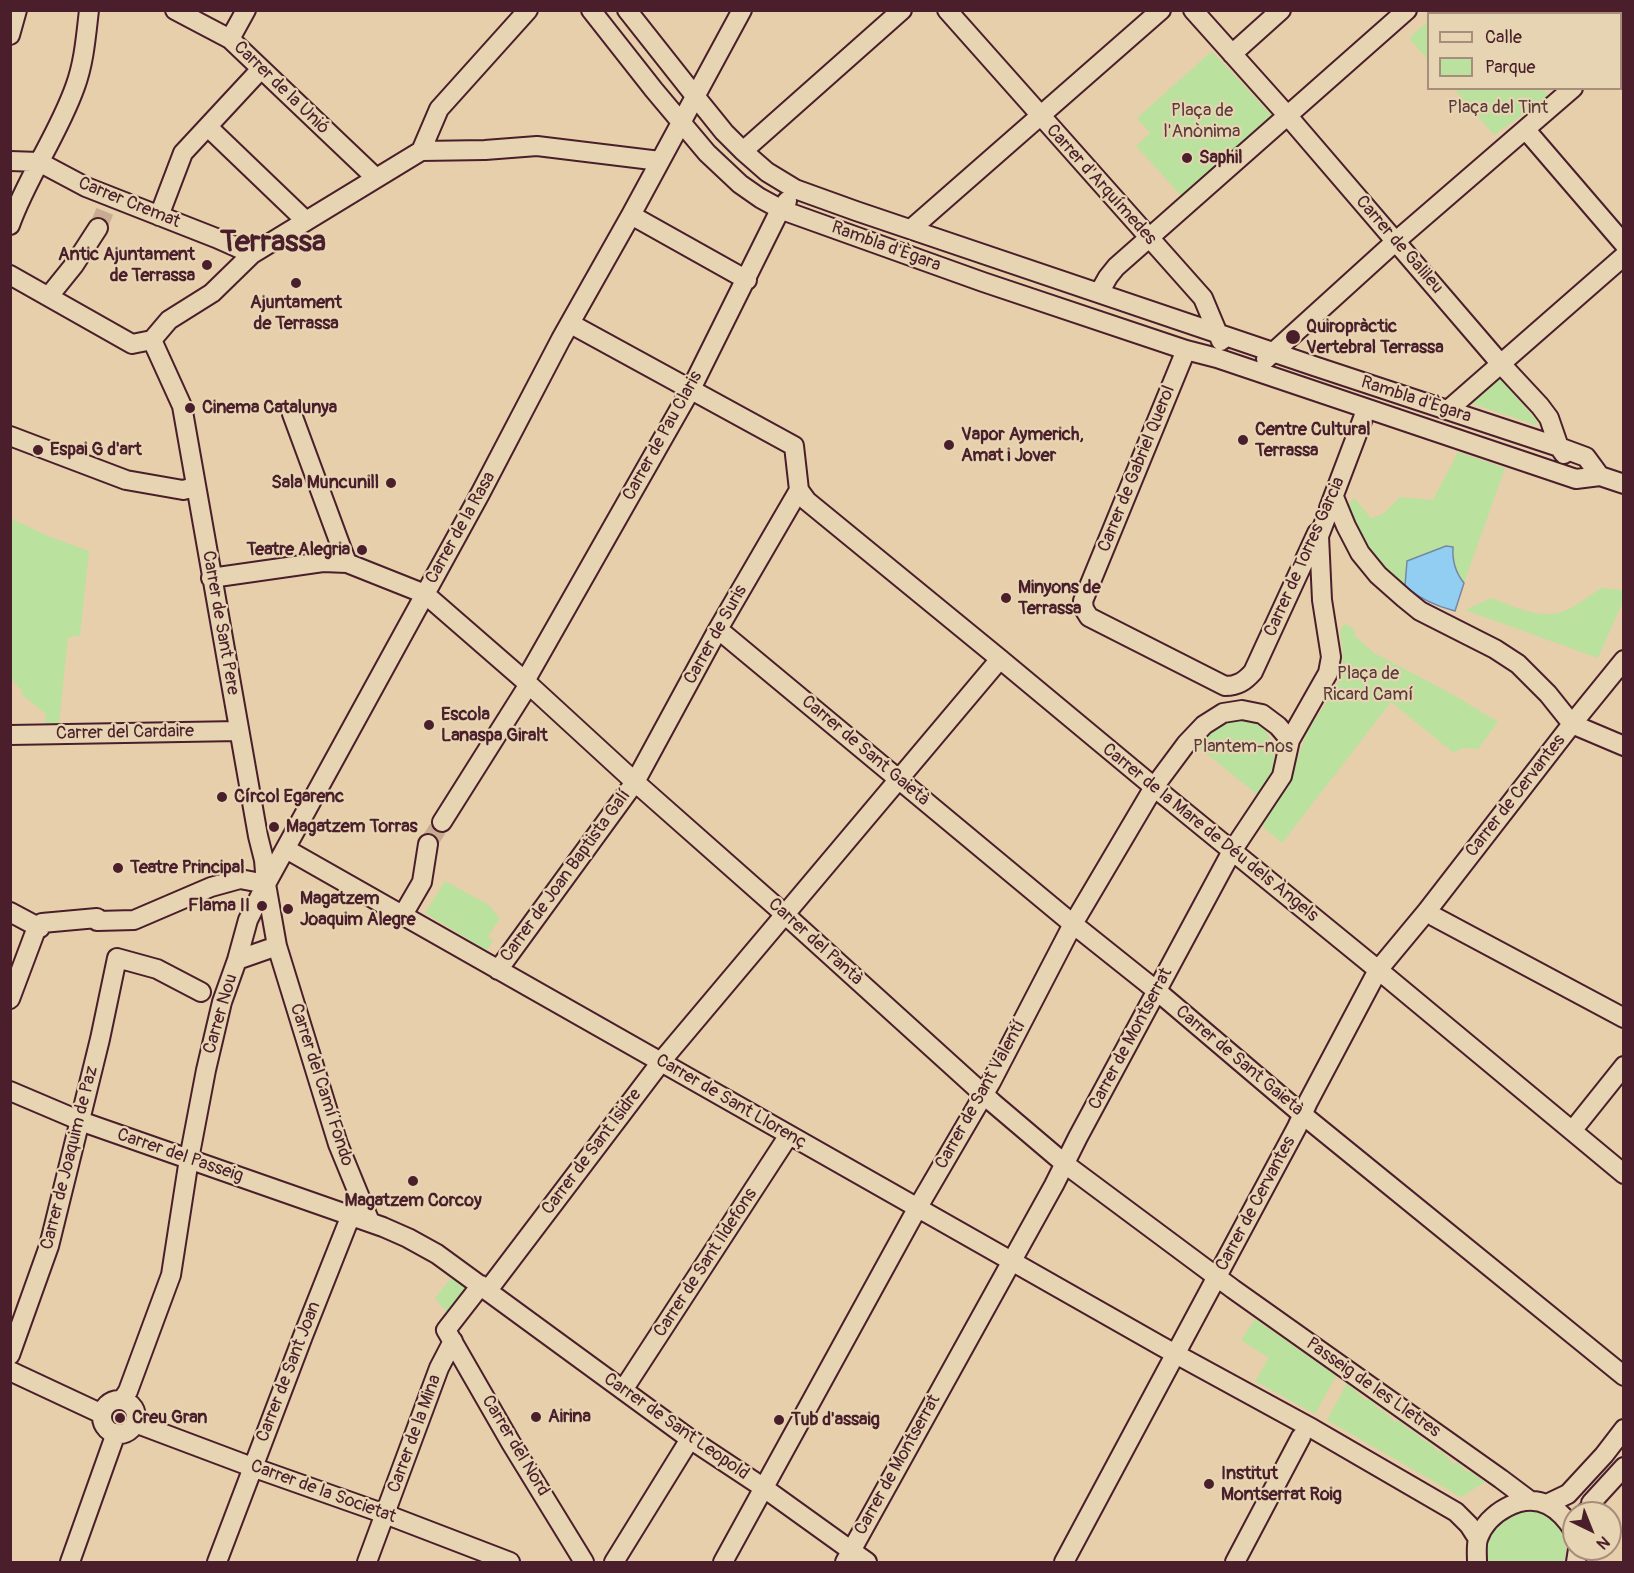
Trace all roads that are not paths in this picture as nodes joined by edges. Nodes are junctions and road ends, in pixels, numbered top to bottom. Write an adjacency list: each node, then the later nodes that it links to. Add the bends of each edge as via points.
1 (17, 10): 15 (street)
2 (89, 10): 29 (street, via 75,88)
3 (175, 10): 16 (street, Carrer de la Unió)
4 (246, 10): 16 (street)
5 (528, 10): 26 (street, via 439,109)
6 (591, 10): 23 (street, Rambla d'Ègara)
7 (627, 10): 20 (street, Rambla d'Ègara)
8 (742, 10): 20 (street)
9 (902, 10): 27 (street)
10 (947, 10): 22 (street, Carrer d'Arquímedes)
11 (1161, 10): 22 (street)
12 (1193, 10): 17 (street, Carrer de Galileu)
13 (1281, 10): 17 (street)
14 (1407, 10): 21 (street)
15 (10, 35)
16 (230, 39): 18 (street, Carrer de la Unió)
17 (1232, 54): 21 (street, Carrer de Galileu)
18 (261, 69): 24 (street); 31 (street, Carrer de la Unió)
19 (1571, 90): 25 (street)
20 (694, 96): 23 (street); 27 (street, Rambla d'Ègara)
21 (1287, 115): 40 (street); 41 (street, Carrer de Galileu)
22 (1041, 117): 39 (street); 40 (street, Carrer d'Arquímedes)
23 (675, 123): 30 (street, Carrer de la Rasa); 33 (street, Rambla d'Ègara, via 740,184)
24 (208, 127): 35 (street, via 183,153); 36 (street)
25 (1526, 130): 41 (street); 42 (street)
26 (421, 151): 30 (street, via 537,146); 31 (street)
27 (742, 151): 32 (street, Rambla d'Ègara)
28 (10, 161): 29 (street)
29 (42, 161): 35 (street, Carrer Cremat, via 110,200); 37 (street)
30 (648, 162): 34 (street, Carrer de la Rasa)
31 (376, 178): 36 (street)
32 (795, 189): 33 (street, Carrer de Pau Claris); 39 (street, Rambla d'Ègara)
33 (782, 210): 46 (street, Carrer de Pau Claris); 52 (street, Rambla d'Ègara)
34 (631, 215): 46 (street); 49 (street, Carrer de la Rasa)
35 (159, 216): 43 (street, Carrer Cremat)
36 (306, 221): 43 (street)
37 (10, 225)
38 (98, 228): 48 (street)
39 (911, 229): 47 (street, Rambla d'Ègara)
40 (1149, 238): 47 (street, via 1116,267); 50 (street, Carrer d'Arquímedes, via 1203,298)
41 (1396, 241): 53 (street); 54 (street, Carrer de Galileu)
42 (1623, 243)
43 (252, 254): 51 (street, via 212,293 169,320)
44 (1623, 256): 54 (street)
45 (10, 275): 48 (street)
46 (747, 280): 56 (street, Carrer de Pau Claris)
47 (1100, 293): 50 (street, Rambla d'Ègara)
48 (50, 296): 51 (street, via 132,344)
49 (570, 324): 56 (street); 70 (street, Carrer de la Rasa)
50 (1219, 333): 53 (street, Rambla d'Ègara); 55 (street, Carrer d'Arquímedes, via 1229,358)
51 (152, 340): 65 (street, Carrer de Sant Pere, via 182,406)
52 (1186, 350): 55 (street, Rambla d'Ègara); 74 (street, Carrer de Gabriel Querol, via 1083,601 1084,609 1089,616 1226,686 1234,686)
53 (1272, 351): 55 (street); 58 (street, Rambla d'Ègara)
54 (1500, 363): 58 (street); 61 (street, Carrer de Galileu, via 1549,418)
55 (1248, 369): 57 (street, Rambla d'Ègara)
56 (691, 389): 66 (street, via 794,446); 75 (street, Carrer de Pau Claris)
57 (1366, 409): 62 (street, Rambla d'Ègara); 67 (street, Carrer de Torres Garcia)
58 (1448, 410): 61 (street, Rambla d'Ègara)
59 (292, 414): 68 (street)
60 (10, 436): 65 (street, via 126,480 183,490)
61 (1559, 447): 62 (street, via 1543,450); 63 (street, via 1574,464)
62 (1528, 463): 63 (street, Rambla d'Ègara, via 1576,479)
63 (1600, 476): 64 (street, Rambla d'Ègara)
64 (1623, 484)
65 (195, 487): 69 (street, Carrer de Sant Pere)
66 (799, 490): 71 (street, Carrer de Suris); 72 (street, Carrer de la Mare de Déu dels Àngels, via 807,501)
67 (1334, 497): 74 (street, Carrer de Torres Garcia); 76 (street, via 1360,552 1378,574 1420,611 1518,664); 80 (street, Carrer de Montserrat, via 1319,536 1330,665)
68 (347, 563): 69 (street, via 320,562); 70 (street, Carrer del Pantà)
69 (212, 578): 78 (street, Carrer de Sant Pere)
70 (425, 594): 75 (street, Carrer del Pantà); 88 (street, Carrer de la Rasa)
71 (717, 631): 83 (street, Carrer de Sant Gaietà); 84 (street, Carrer de Suris)
72 (1000, 660): 83 (street, Carrer de Sant Isidre); 85 (street, Carrer de la Mare de Déu dels Àngels)
73 (1623, 660): 76 (street, Carrer de Cervantes)
74 (1253, 672)
75 (527, 683): 84 (street, Carrer del Pantà); 86 (street, Carrer de Pau Claris)
76 (1572, 724): 81 (street); 91 (street, Carrer de Cervantes)
77 (1184, 730): 82 (street)
78 (239, 731): 79 (street, Carrer del Cardaire); 90 (street, Carrer de Sant Pere)
79 (10, 735)
80 (1290, 740): 85 (street, Carrer de Sant Valentí, via 1262,714 1242,710 1223,713 1192,738); 89 (street, Carrer de Montserrat, via 1282,776)
81 (1623, 746)
82 (1164, 760)
83 (899, 780): 94 (street, Carrer de Sant Isidre); 95 (street, Carrer de Sant Gaietà)
84 (635, 782): 94 (street, Carrer del Pantà); 99 (street, Carrer de Joan Baptista Galí)
85 (1154, 788): 89 (street, Carrer de la Mare de Déu dels Àngels); 95 (street, Carrer de Sant Valentí)
86 (442, 822)
87 (428, 844): 93 (street, via 422,882)
88 (286, 849): 90 (street, Carrer de la Rasa); 99 (street, Carrer de Sant Llorenç)
89 (1232, 851): 100 (street, Carrer de la Mare de Déu dels Àngels); 101 (street, Carrer de Montserrat)
90 (266, 884): 96 (street, via 240,879 211,887 134,920 42,922); 97 (street, Carrer del Camí Fondo); 98 (street, Carrer Nou, via 248,920)
91 (1427, 910): 100 (street, Carrer de Cervantes); 104 (street)
92 (10, 912): 96 (street)
93 (404, 913)
94 (785, 915): 105 (street, Carrer de Sant Isidre); 108 (street, Carrer del Pantà)
95 (1073, 924): 101 (street, Carrer de Sant Gaietà); 108 (street, Carrer de Sant Valentí)
96 (38, 928): 103 (street)
97 (277, 946): 98 (street); 118 (street, Carrer del Camí Fondo, via 338,1144)
98 (237, 960): 113 (street, Carrer Nou, via 222,1002)
99 (498, 970): 105 (street, Carrer de Sant Llorenç)
100 (1378, 970): 109 (street, Carrer de Cervantes); 111 (street, Carrer de la Mare de Déu dels Àngels)
101 (1157, 991): 109 (street, Carrer de Sant Gaietà); 114 (street, Carrer de Montserrat)
102 (201, 992): 110 (street, Carrer de Joaquim de Paz, via 157,969 117,958)
103 (10, 999)
104 (1623, 1018)
105 (661, 1062): 112 (street, Carrer de Sant Llorenç); 121 (street, Carrer de Sant Isidre)
106 (1623, 1066): 111 (street)
107 (10, 1091): 110 (street, Carrer del Passeig)
108 (983, 1093): 114 (street, Carrer del Pantà); 116 (street, Carrer de Sant Valentí)
109 (1303, 1114): 120 (street, Carrer de Cervantes); 126 (street, Carrer de Sant Gaietà)
110 (80, 1120): 113 (street, Carrer del Passeig); 123 (street, Carrer de Joaquim de Paz, via 49,1246)
111 (1572, 1131): 115 (street, Carrer de la Mare de Déu dels Àngels)
112 (789, 1135): 116 (street, Carrer de Sant Llorenç); 127 (street, Carrer de Sant Ildefons)
113 (189, 1159): 117 (street, Carrer del Passeig); 128 (street, Carrer Nou, via 171,1275)
114 (1065, 1164): 119 (street, Carrer de Montserrat); 120 (street, Carrer del Pantà)
115 (1623, 1174)
116 (918, 1207): 119 (street, Carrer de Sant Llorenç); 139 (street, Carrer de Sant Valentí)
117 (351, 1215): 118 (street, Carrer del Passeig); 136 (street, Carrer de Sant Joan)
118 (370, 1222): 121 (street, Carrer de Sant Leopold, via 437,1254)
119 (1011, 1261): 124 (street, Carrer de Sant Llorenç); 148 (street, Carrer de Montserrat)
120 (1217, 1276): 124 (street, Carrer de Cervantes); 140 (street, Passeig de les Lletres)
121 (484, 1287): 122 (street, Carrer de Sant Isidre); 127 (street, Carrer de Sant Leopold)
122 (449, 1335): 145 (street, Carrer de la Mina); 154 (street, Carrer del Nord)
123 (10, 1354)
124 (1176, 1354): 147 (street, via 1456,1512); 158 (street, Carrer de Cervantes)
125 (10, 1371): 129 (street)
126 (1623, 1376)
127 (623, 1390): 135 (street, Carrer de Sant Leopold)
128 (122, 1400): 129 (street, via 109,1403); 130 (street, via 134,1408)
129 (102, 1414): 132 (street, via 104,1424)
130 (135, 1423): 132 (street, via 124,1433); 136 (street, Carrer de la Societat)
131 (1623, 1430): 144 (street, via 1568,1494)
132 (116, 1433): 150 (street)
133 (1301, 1437): 159 (street)
134 (1623, 1438): 141 (street)
135 (690, 1439): 139 (street, Carrer de Sant Leopold); 155 (street)
136 (252, 1467): 145 (street, Carrer de la Societat); 151 (street, Carrer de Sant Joan)
137 (1623, 1467): 142 (street)
138 (1623, 1481): 143 (street)
139 (764, 1488): 148 (street, Carrer de Sant Leopold); 156 (street, Carrer de Sant Valentí)
140 (1528, 1500): 144 (street); 147 (street, via 1504,1508 1488,1521)
141 (1568, 1501)
142 (1593, 1501)
143 (1604, 1501)
144 (1547, 1504): 146 (street)
145 (385, 1514): 152 (street, Carrer de la Mina); 153 (street, Carrer de la Societat)
146 (1562, 1515)
147 (1478, 1539): 149 (street)
148 (848, 1557): 157 (street, Carrer de Sant Leopold)
149 (1477, 1562)
150 (70, 1563)
151 (217, 1563)
152 (367, 1563)
153 (510, 1563)
154 (584, 1563)
155 (614, 1563)
156 (723, 1563)
157 (867, 1563)
158 (1064, 1563)
159 (1236, 1563)

